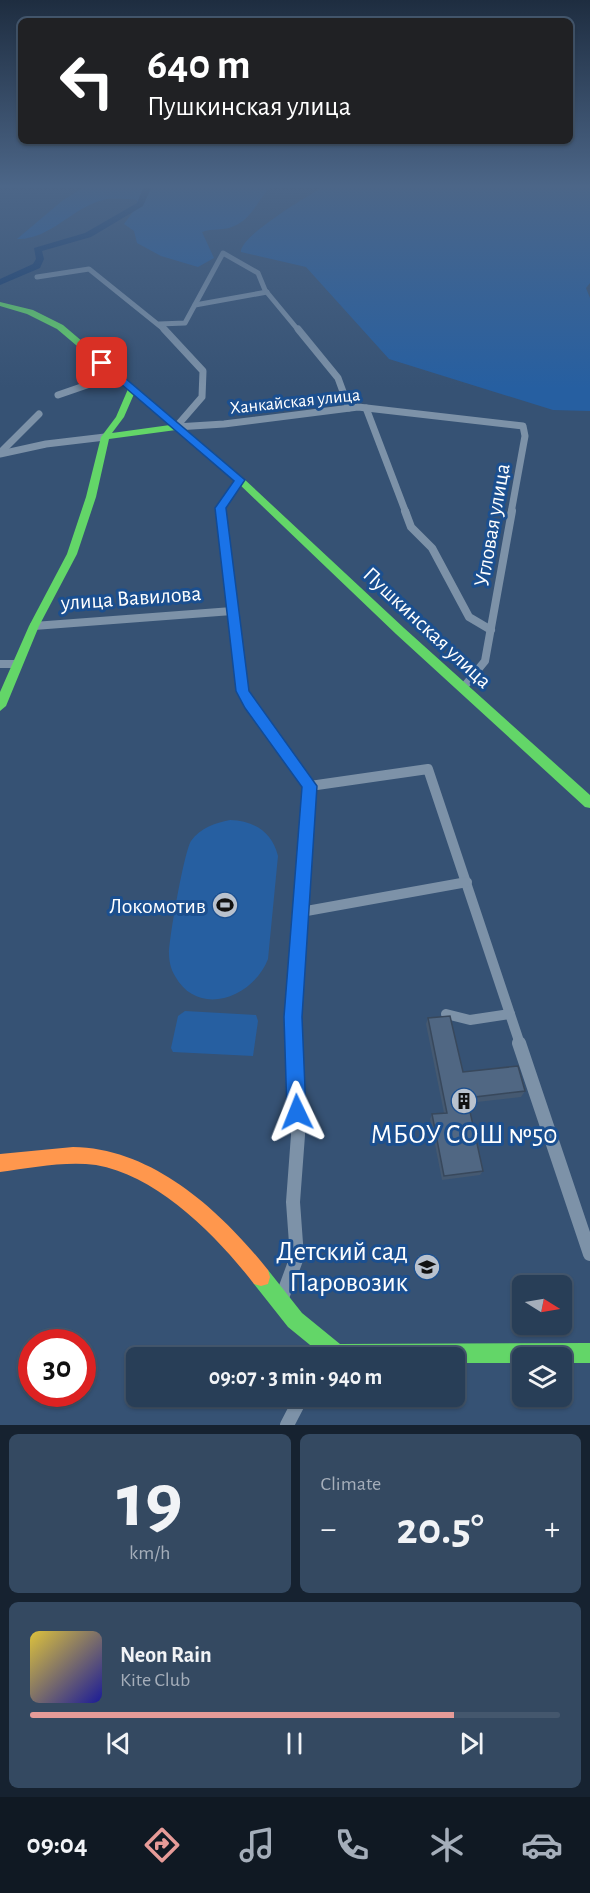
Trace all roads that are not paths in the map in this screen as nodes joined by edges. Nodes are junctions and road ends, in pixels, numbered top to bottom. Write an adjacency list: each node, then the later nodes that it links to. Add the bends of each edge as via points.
1 (222, 254): 6 (street)
2 (226, 254): 4 (street, via 258,273)
3 (37, 277): 7 (street, via 89,269)
4 (267, 292): 6 (street); 11 (street, via 338,378)
5 (0, 304): 8 (main road, Пушкинская улица, via 30,312 60,327)
6 (195, 305): 7 (street, via 184,324)
7 (159, 324): 15 (street, via 203,371 202,397)
8 (116, 375): 9 (main road, Пушкинская улица); 10 (street)
9 (132, 389): 15 (main road, Пушкинская улица); 16 (main road, via 120,417)
10 (58, 395)
11 (349, 408): 12 (street, Ханкайская улица); 15 (street, Ханкайская улица)
12 (366, 408): 14 (street, Ханкайская улица); 21 (street, Угловая улица, via 411,527 432,548 469,617)
13 (39, 414): 17 (street)
14 (523, 426): 21 (street, Угловая улица, via 525,436)
15 (176, 427): 16 (main road); 18 (main road, Пушкинская улица)
16 (105, 437): 17 (street); 20 (main road, улица Вавилова, via 72,554)
17 (0, 454)
18 (240, 480): 19 (street, via 221,508); 24 (main road, Пушкинская улица)
19 (232, 611): 20 (street, улица Вавилова); 26 (street, via 243,691)
20 (34, 626): 23 (main road, улица Вавилова)
21 (491, 630): 24 (street, Угловая улица, via 485,661)
22 (0, 664): 23 (street)
23 (17, 664): 25 (main road, улица Вавилова)
24 (463, 688): 27 (main road, Пушкинская улица)
25 (0, 706)
26 (310, 786): 28 (street, via 428,770); 29 (street)
27 (590, 803)
28 (467, 882): 29 (street); 31 (street)
29 (301, 912): 34 (street, via 293,1017 298,1135 293,1202 297,1257)
30 (446, 1014): 31 (street, via 470,1020)
31 (510, 1014): 33 (street)
32 (0, 1163): 34 (main road, via 70,1156 110,1160 144,1176 200,1213 243,1252)
33 (590, 1254)
34 (280, 1303): 35 (main road)
35 (324, 1347)
36 (590, 1353): 37 (main road)
37 (465, 1354)
38 (296, 1407): 39 (street)
39 (287, 1425)

